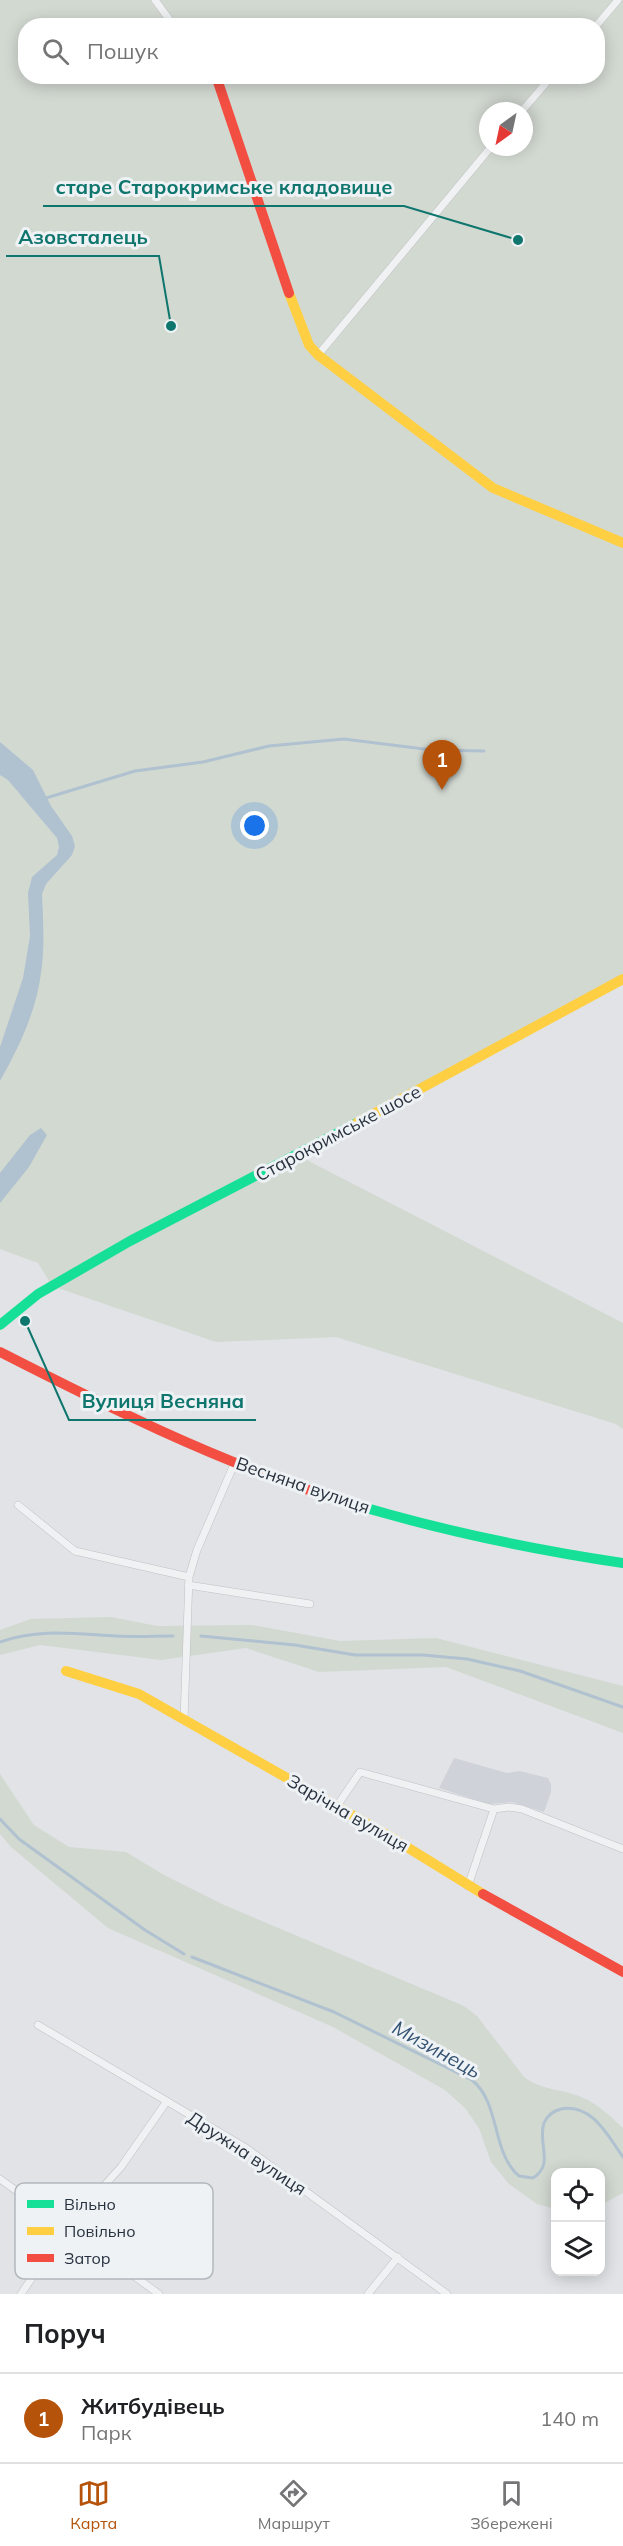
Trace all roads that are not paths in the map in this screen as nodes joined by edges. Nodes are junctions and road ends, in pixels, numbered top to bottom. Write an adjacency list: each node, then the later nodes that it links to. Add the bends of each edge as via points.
1 (155, 0): 3 (street)
2 (618, 0): 4 (street)
3 (168, 18)
4 (603, 18)
5 (219, 84): 9 (street, via 301,327)
6 (545, 84): 7 (street)
7 (530, 102)
8 (484, 156): 9 (street)
9 (318, 355): 10 (street, via 493,488)
10 (623, 543)
11 (623, 979): 12 (street, Старокримське шосе, via 52,1286)
12 (0, 1325)
13 (0, 1352): 14 (street, Весняна вулиця, via 101,1405)
14 (235, 1462): 16 (street, Весняна вулиця, via 333,1498 431,1527 533,1550); 17 (street, via 197,1550)
15 (18, 1505): 17 (street, via 75,1551)
16 (623, 1563)
17 (188, 1581): 18 (street); 20 (street)
18 (310, 1604)
19 (66, 1671): 20 (street, Зарічна вулиця, via 139,1694)
20 (184, 1720): 21 (street, Зарічна вулиця)
21 (337, 1806): 22 (street, via 360,1772); 24 (street, Зарічна вулиця)
22 (494, 1809): 23 (street, via 522,1809); 24 (street)
23 (623, 1849)
24 (468, 1886): 25 (street, Зарічна вулиця)
25 (623, 1972)
26 (38, 2025): 27 (street, Дружна вулиця)
27 (167, 2101): 29 (street); 31 (street, Дружна вулиця, via 246,2148)
28 (0, 2179): 30 (street)
29 (107, 2183)
30 (15, 2190)
31 (398, 2257): 36 (street); 37 (street, Дружна вулиця)
32 (31, 2279): 34 (street)
33 (138, 2279): 35 (street)
34 (21, 2294)
35 (159, 2294)
36 (368, 2294)
37 (447, 2294)

